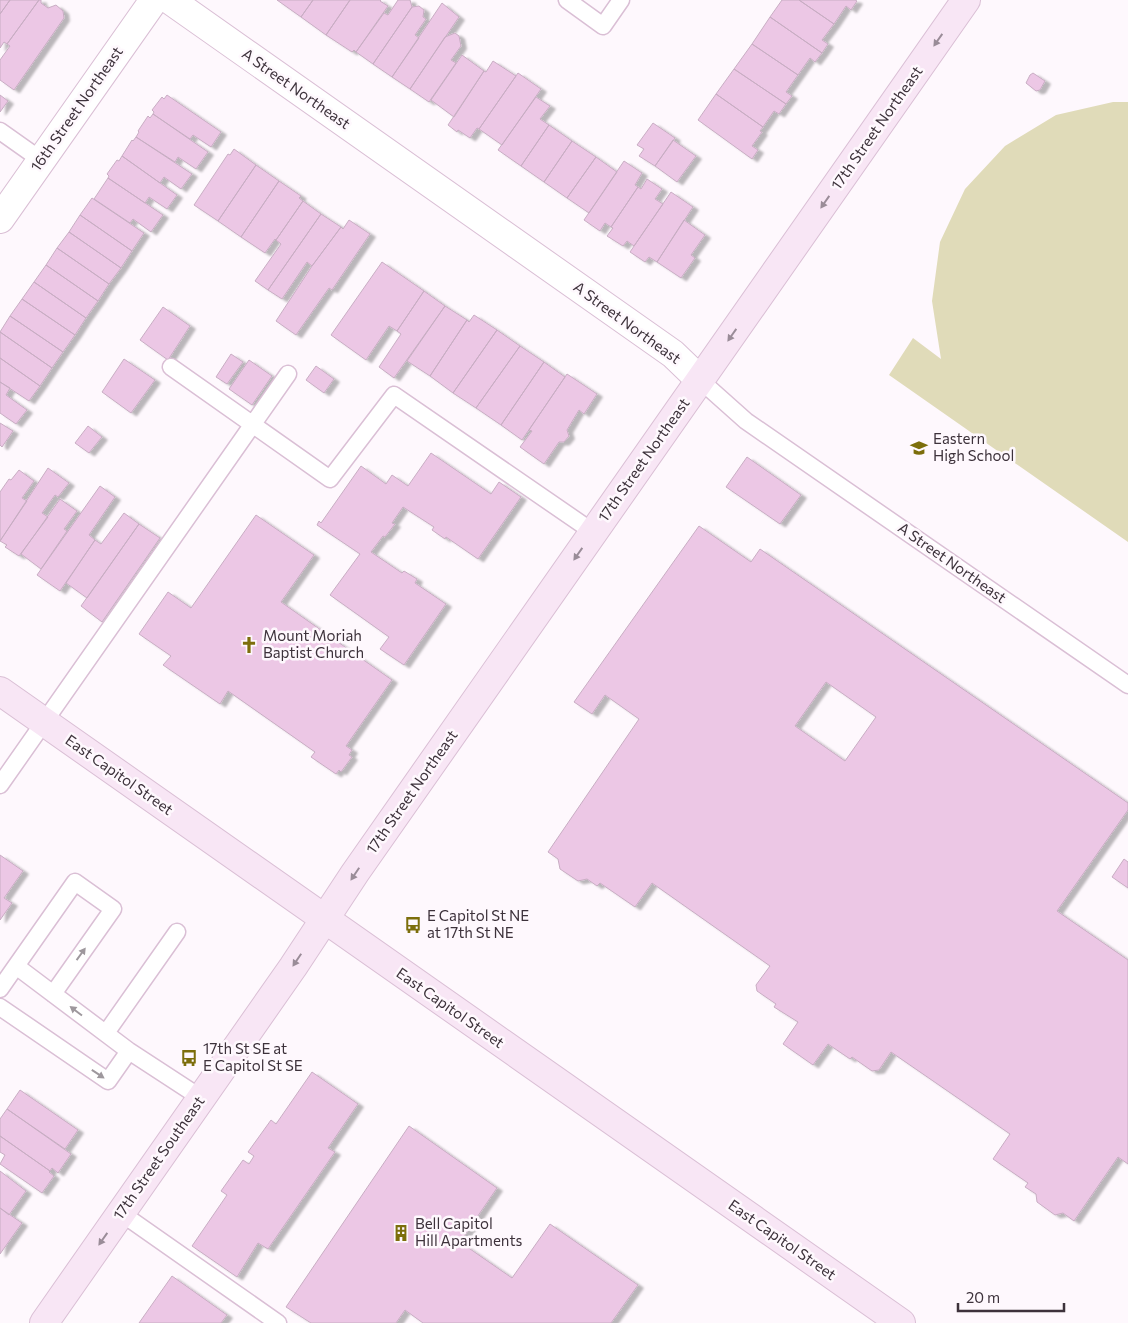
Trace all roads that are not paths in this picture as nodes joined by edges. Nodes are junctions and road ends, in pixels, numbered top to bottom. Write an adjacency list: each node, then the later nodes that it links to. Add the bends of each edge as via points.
1 (154, 0): 7 (street, 16th Street Northeast)
2 (170, 0): 11 (street, A Street Northeast, via 673,354)
3 (567, 0): 4 (lane, via 603,26)
4 (621, 0)
5 (966, 0): 11 (main road, 17th Street Northeast, one-way to 11)
6 (0, 131): 7 (lane)
7 (41, 160): 8 (street, 16th Street Northeast)
8 (0, 219)
9 (171, 367): 12 (lane)
10 (288, 374): 12 (lane)
11 (700, 380): 13 (main road, 17th Street Northeast); 14 (lane, A Street Northeast, via 746,421)
12 (253, 424): 13 (lane, via 330,479 394,395); 16 (lane)
13 (593, 532): 18 (main road, 17th Street Northeast, one-way to 18)
14 (1128, 685)
15 (0, 691): 16 (main road, East Capitol Street)
16 (43, 722): 17 (lane); 18 (main road, East Capitol Street)
17 (0, 785)
18 (324, 920): 26 (main road, 17th Street Southeast, one-way to 26); 31 (main road, East Capitol Street)
19 (177, 932): 24 (lane)
20 (16, 966): 21 (lane); 22 (lane); 22 (lane, one-way to 20, via 113,908 75,882)
21 (0, 989)
22 (52, 994): 24 (lane, one-way to 22)
23 (0, 1007): 25 (lane, one-way to 25, via 108,1080)
24 (106, 1033): 25 (lane)
25 (129, 1051): 26 (lane)
26 (201, 1098): 27 (main road, 17th Street Southeast)
27 (121, 1213): 28 (lane); 29 (main road, 17th Street Southeast, one-way to 29)
28 (261, 1318): 30 (lane)
29 (44, 1323)
30 (278, 1323)
31 (901, 1323)

